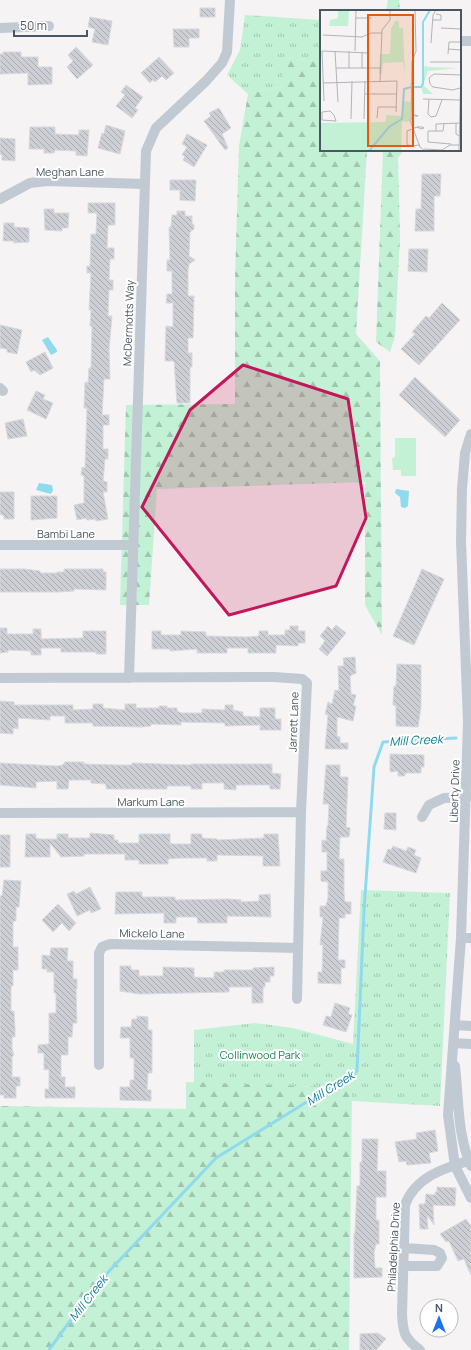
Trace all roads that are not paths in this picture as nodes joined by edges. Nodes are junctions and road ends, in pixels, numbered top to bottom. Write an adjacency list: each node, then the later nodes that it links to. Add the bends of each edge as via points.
1 (230, 0): 4 (street, McDermotts Way, via 227,52 222,63 156,128 146,150)
2 (49, 26): 3 (street)
3 (0, 28)
4 (145, 184): 5 (street, Meghan Lane, via 47,181 30,183); 8 (street, McDermotts Way)
5 (0, 199)
6 (471, 434): 11 (street, Liberty Drive, via 465,453 462,526)
7 (0, 545): 8 (street, Bambi Lane)
8 (133, 545): 10 (street, McDermotts Way)
9 (0, 678): 10 (street, Jarrett Lane)
10 (129, 678): 12 (street, Jarrett Lane, via 302,679 306,684)
11 (468, 797): 14 (street, via 444,798 429,805); 15 (street, Liberty Drive)
12 (301, 812): 13 (street, Markum Lane); 16 (street, Jarrett Lane)
13 (0, 813)
14 (422, 817)
15 (466, 938): 18 (street, Liberty Drive)
16 (298, 948): 17 (street, Jarrett Lane); 22 (street, Mickelo Lane, via 110,944 102,946 99,953)
17 (297, 999)
18 (455, 1026): 19 (street); 21 (street, Liberty Drive)
19 (471, 1026)
20 (471, 1044): 21 (street)
21 (454, 1049): 23 (street, Liberty Drive, via 460,1129); 24 (street, Liberty Drive, via 448,1114)
22 (99, 1065)
23 (470, 1162): 24 (street, Philadelphia Drive)
24 (455, 1166): 25 (street, Liberty Drive); 26 (street, Philadelphia Drive, via 431,1175 408,1196 405,1206)
25 (471, 1198)
26 (404, 1248): 27 (street, Philadelphia Drive); 27 (street, via 434,1250 440,1253 442,1258 437,1266)
27 (404, 1266): 28 (street, Philadelphia Drive, via 403,1332 409,1342)
28 (420, 1350)

